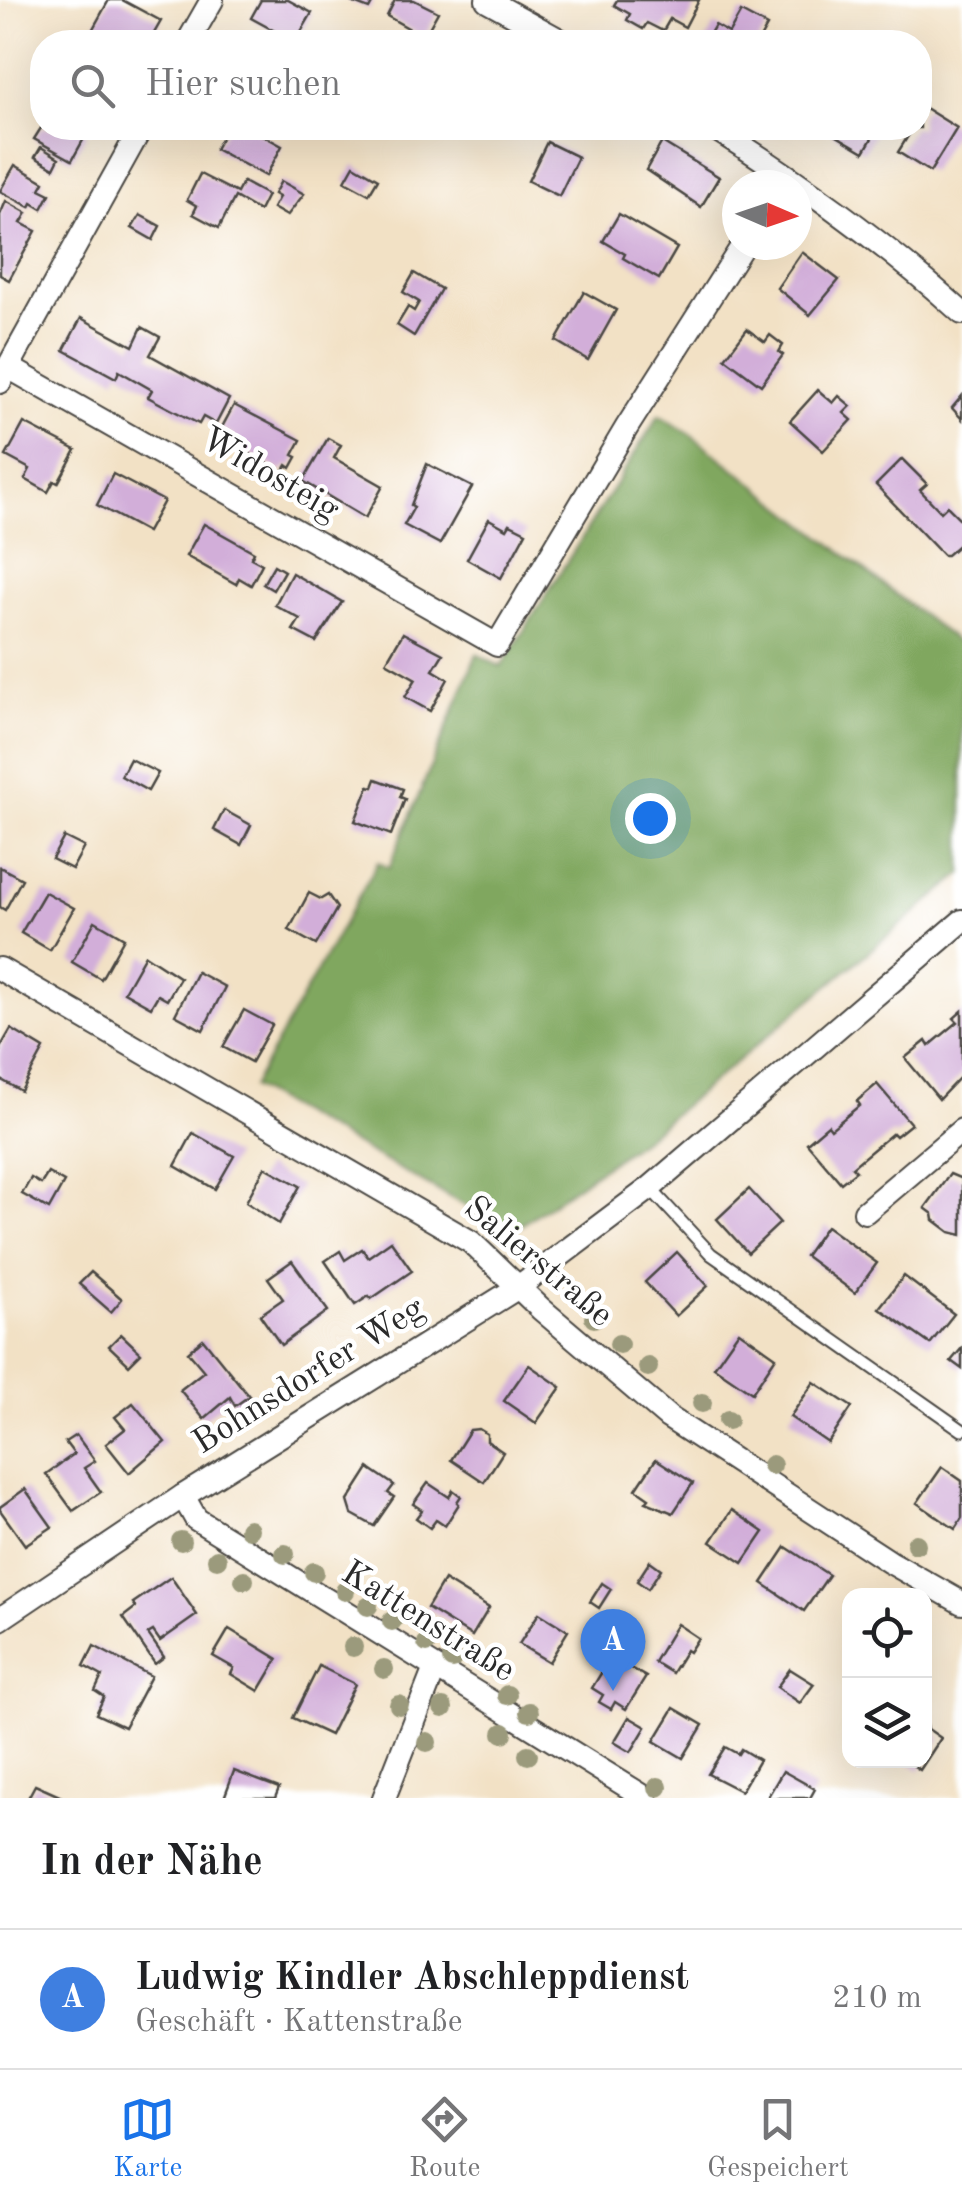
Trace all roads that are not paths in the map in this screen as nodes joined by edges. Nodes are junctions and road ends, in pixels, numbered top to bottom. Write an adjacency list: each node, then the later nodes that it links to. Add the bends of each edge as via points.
1 (212, 0): 3 (street)
2 (487, 0): 4 (street)
3 (195, 30)
4 (541, 30)
5 (134, 140): 11 (street)
6 (730, 140): 7 (street)
7 (771, 170)
8 (812, 199): 10 (street, via 898,258)
9 (733, 260): 11 (street, Widosteig, via 497,644)
10 (962, 313)
11 (4, 375)
12 (961, 925): 15 (street, Bohnsdorfer Weg)
13 (0, 970): 17 (street, Salierstraße, via 472,1242)
14 (960, 1134): 16 (street)
15 (650, 1188): 17 (street, Bohnsdorfer Weg); 18 (lane, via 711,1254)
16 (865, 1212)
17 (517, 1288): 19 (street, Bohnsdorfer Weg); 20 (street, Salierstraße, via 668,1417)
18 (962, 1430)
19 (183, 1496): 21 (street, Bohnsdorfer Weg); 22 (street, Kattenstraße, via 196,1519)
20 (962, 1603)
21 (0, 1619)
22 (435, 1668): 23 (street); 24 (street, Kattenstraße)
23 (384, 1798)
24 (646, 1798)

